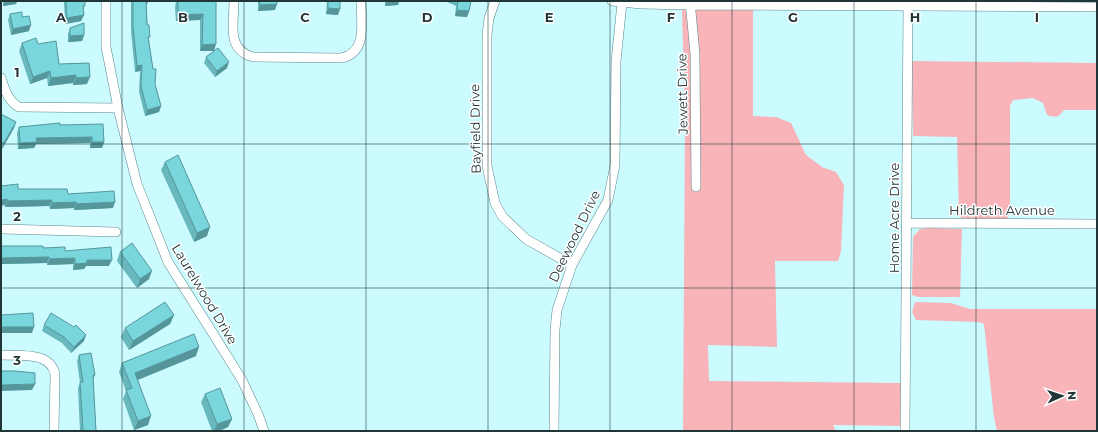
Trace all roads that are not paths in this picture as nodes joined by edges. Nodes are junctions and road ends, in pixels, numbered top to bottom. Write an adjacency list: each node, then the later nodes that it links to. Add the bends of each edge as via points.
1 (106, 1): 11 (street, Laurelwood Drive, via 106,47)
2 (234, 1): 3 (street, via 234,42 238,50 245,55 341,58 354,53 359,47)
3 (361, 1)
4 (495, 1): 17 (street, Bayfield Drive, via 487,35 487,166 495,202 502,216 526,239)
5 (612, 1): 6 (street)
6 (622, 3): 7 (street); 17 (street, Deewood Drive, via 616,61 615,165 611,188 608,200)
7 (690, 3): 8 (street); 12 (street, Jewett Drive, via 695,54)
8 (908, 6): 9 (street); 13 (street, Home Acre Drive)
9 (1097, 7)
10 (1, 78): 11 (street, via 13,104 26,108)
11 (118, 108): 20 (street, Laurelwood Drive, via 137,184 168,262 242,380)
12 (696, 187)
13 (907, 223): 14 (street, Hildreth Avenue); 22 (street, Home Acre Drive)
14 (1097, 224)
15 (1, 229): 16 (street)
16 (116, 232)
17 (572, 265): 21 (street, Deewood Drive, via 557,310)
18 (1, 355): 19 (street, via 36,357 54,367)
19 (54, 431)
20 (264, 431)
21 (554, 431)
22 (906, 431)

